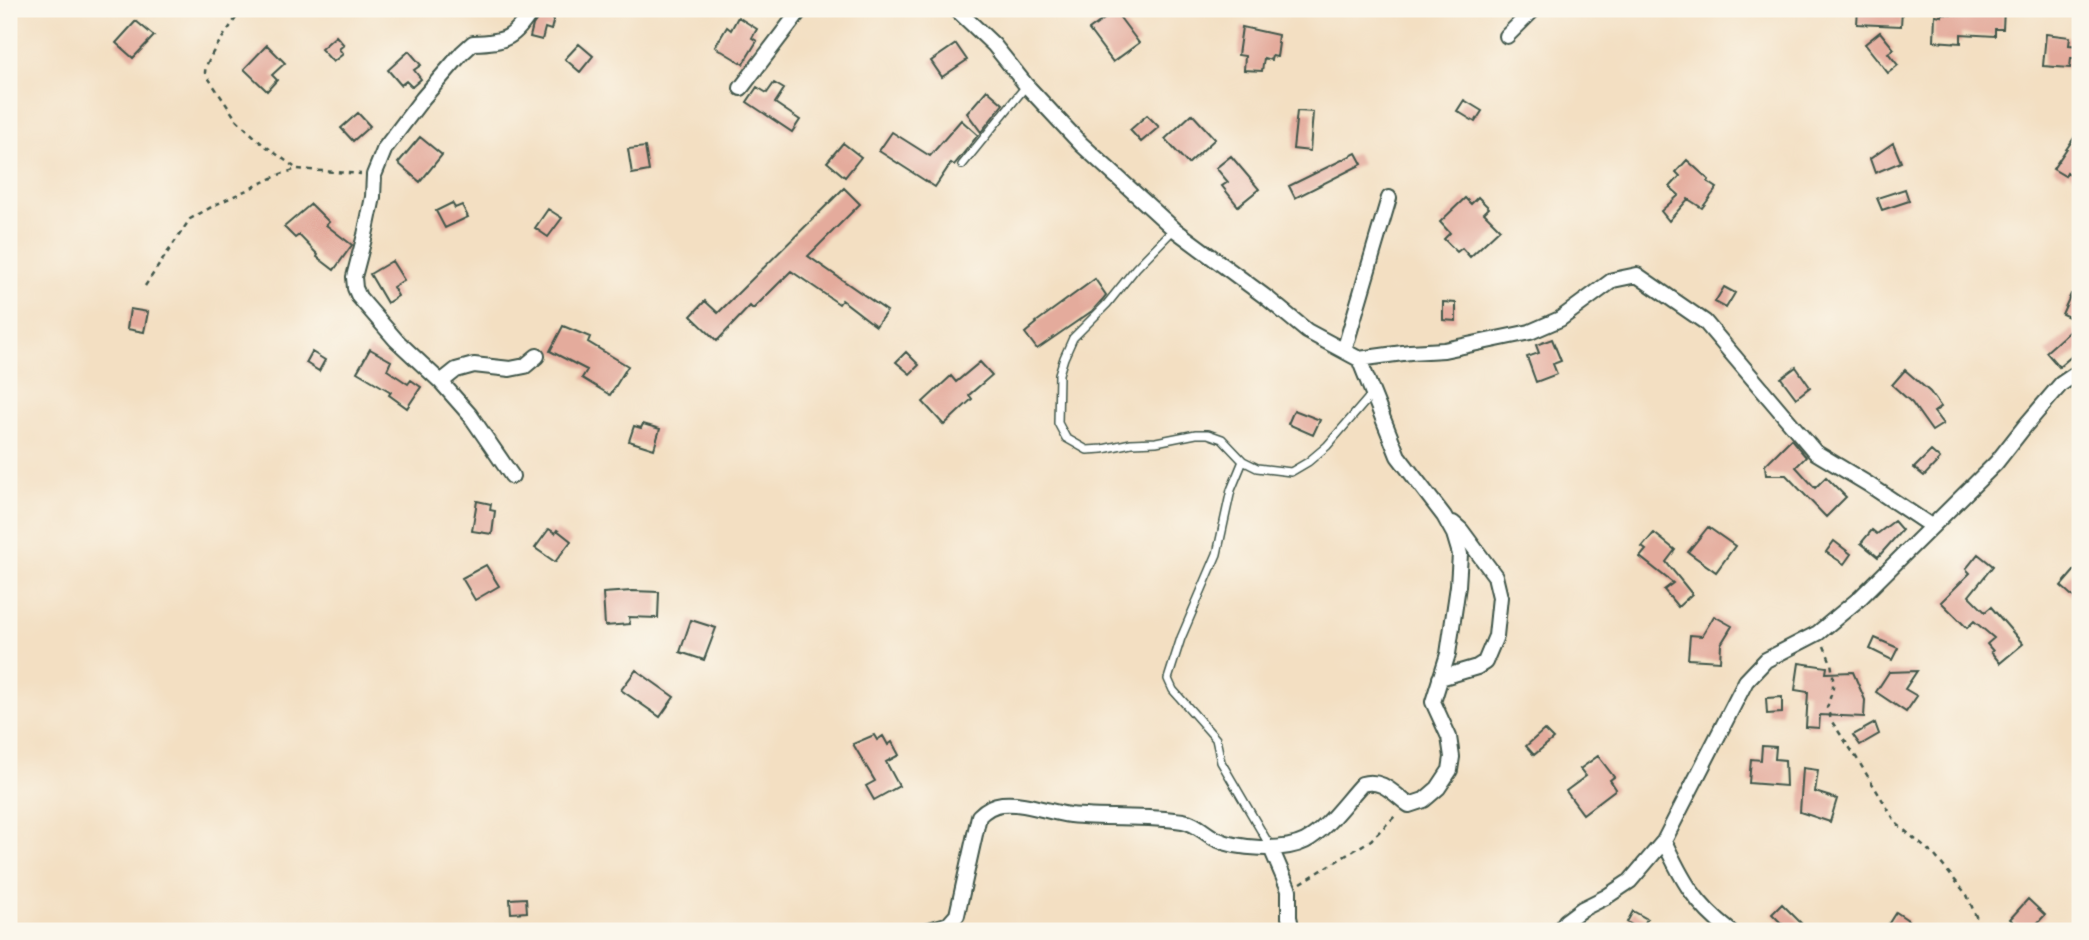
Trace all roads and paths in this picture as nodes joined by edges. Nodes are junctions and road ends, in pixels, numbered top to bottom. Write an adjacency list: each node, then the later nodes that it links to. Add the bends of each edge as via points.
1 (241, 9): 10 (path, via 205,64 205,73 236,119)
2 (533, 9): 11 (street, via 513,36 473,43 462,53 384,148)
3 (801, 9): 8 (street)
4 (956, 9): 7 (street, via 994,44)
5 (1534, 9): 6 (street)
6 (1507, 36)
7 (1026, 85): 9 (lane); 13 (street, via 1081,144)
8 (741, 88)
9 (962, 165)
10 (297, 169): 11 (path); 14 (path, via 190,219)
11 (374, 175): 19 (street, via 355,288 396,340)
12 (1389, 198): 15 (street)
13 (1174, 229): 15 (street, via 1307,331); 21 (lane, via 1073,338 1059,373 1058,423 1066,439 1087,450 1208,434 1222,439)
14 (145, 286)
15 (1344, 351): 17 (street)
16 (537, 356): 19 (street, via 525,366 510,369 474,365 456,370)
17 (1359, 359): 20 (street); 24 (street, via 1444,350 1531,332 1560,319 1613,280 1637,275 1705,322 1815,452)
18 (2080, 370): 24 (street, via 2061,384 1996,463)
19 (441, 382): 22 (street)
20 (1373, 394): 21 (lane, via 1326,446 1291,472 1257,468); 23 (street, via 1398,456)
21 (1243, 461): 29 (lane, via 1231,490 1217,554 1168,679 1216,739 1221,762)
22 (512, 476)
23 (1444, 516): 26 (street, via 1460,554 1448,654); 26 (street, via 1461,530 1495,576 1500,597 1496,636 1485,662)
24 (1931, 526): 25 (street)
25 (1818, 633): 28 (street, via 1766,660 1746,681); 35 (path, via 1833,675 1827,708 1832,722 1897,824 1935,856 1967,895)
26 (1440, 678): 27 (street, via 1433,702 1452,748 1450,770 1424,800)
27 (1409, 805): 29 (street, via 1371,781 1362,784 1304,841); 30 (path, via 1371,840)
28 (1664, 841): 33 (street, via 1630,881 1582,909); 34 (street, via 1683,881 1711,916)
29 (1271, 848): 30 (street); 31 (street, via 1216,839 1186,822 1070,815 999,804 979,816 957,915 949,924)
30 (1289, 890): 32 (street)
31 (926, 931)
32 (1292, 931)
33 (1559, 931)
34 (1730, 931)
35 (1982, 931)

